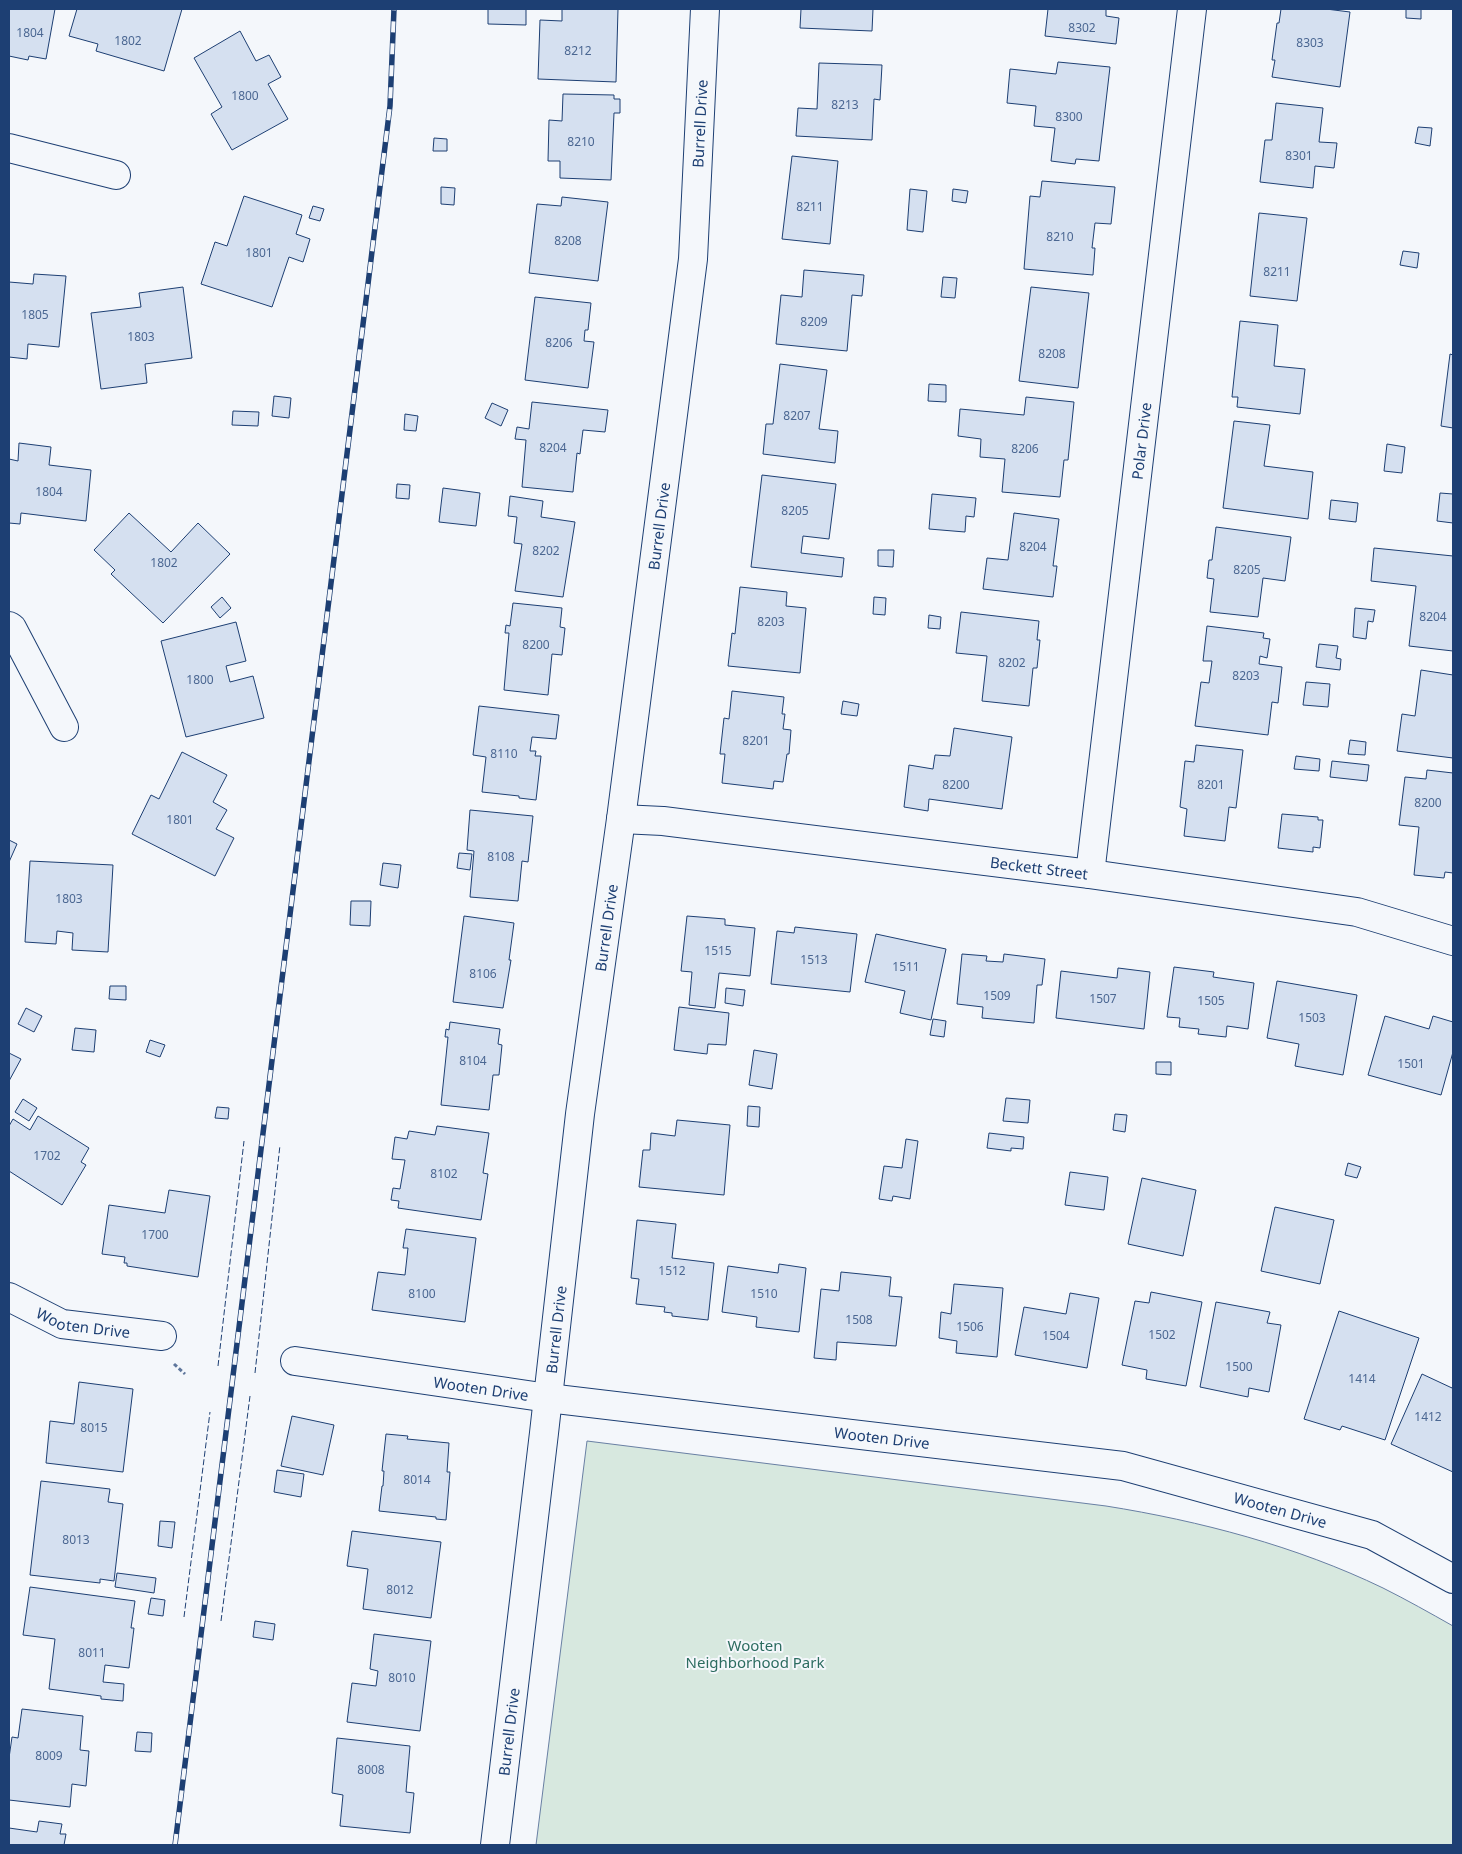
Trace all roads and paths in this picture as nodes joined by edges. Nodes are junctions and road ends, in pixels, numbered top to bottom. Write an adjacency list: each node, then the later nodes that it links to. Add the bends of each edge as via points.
1 (704, 9): 7 (street, Burrell Drive, via 693,259)
2 (1192, 9): 8 (street, Polar Drive)
3 (9, 148): 4 (street)
4 (116, 175)
5 (9, 626): 6 (street)
6 (64, 727)
7 (621, 819): 8 (street, Beckett Street, via 663,821); 13 (street, Burrell Drive, via 580,1114)
8 (1090, 874): 9 (street, Beckett Street, via 1357,912)
9 (1453, 941)
10 (9, 1297): 11 (street, Wooten Drive, via 62,1324)
11 (162, 1336)
12 (295, 1361): 13 (street, Wooten Drive)
13 (548, 1398): 14 (street, Wooten Drive, via 1123,1466 1372,1535); 15 (street, Burrell Drive)
14 (1453, 1579)
15 (495, 1845)

